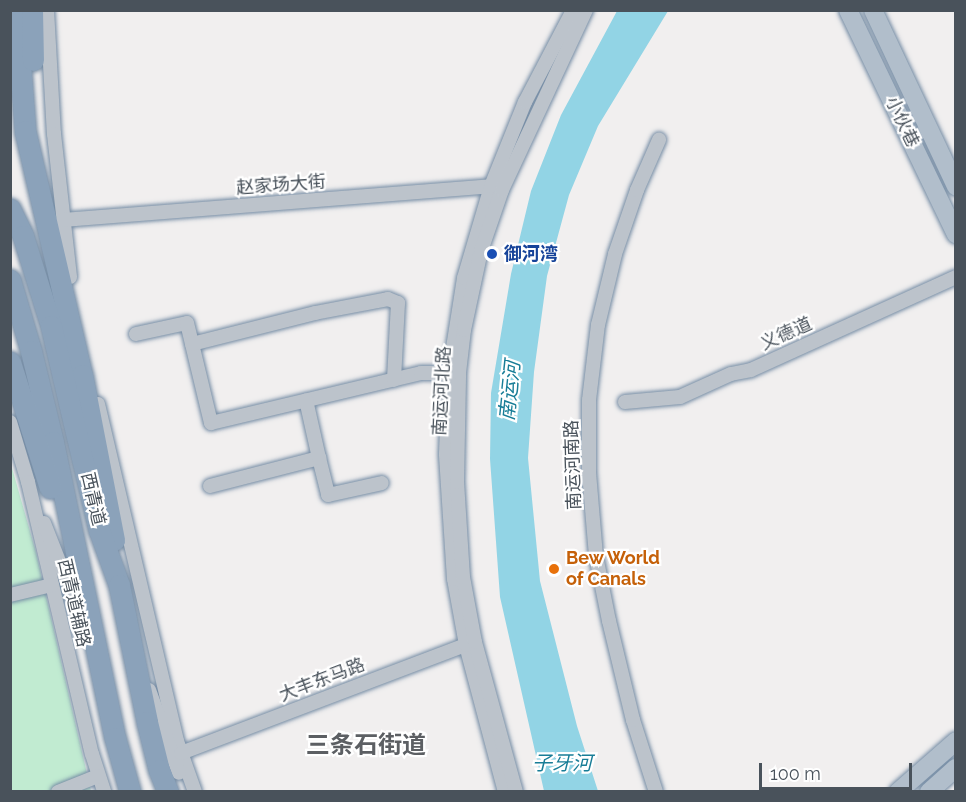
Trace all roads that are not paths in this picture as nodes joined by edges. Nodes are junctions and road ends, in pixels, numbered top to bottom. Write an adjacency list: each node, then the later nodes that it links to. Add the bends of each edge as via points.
1 (16, 10): 13 (highway, via 25,131)
2 (573, 10): 9 (street, 南运河北路, via 525,102)
3 (586, 10): 9 (street, 南运河北路)
4 (848, 10): 12 (main road, 小伙巷)
5 (873, 10): 8 (main road, 小伙巷)
6 (40, 11): 11 (street); 13 (highway, via 33,69)
7 (659, 140): 50 (street, 南运河南路, via 615,254 598,325 589,400 589,473 597,556 633,720)
8 (956, 186)
9 (496, 188): 11 (street, 赵家场大街); 19 (street, 南运河北路, via 464,278)
10 (10, 209): 30 (highway, 西青道, via 23,236 51,326 99,530)
11 (63, 220): 37 (street, via 65,257 90,371)
12 (956, 234)
13 (51, 240): 30 (highway, via 112,519)
14 (956, 277): 22 (street, 义德道, via 751,370 731,374 680,397)
15 (10, 280): 29 (highway, 西青道, via 37,374)
16 (136, 334): 17 (street, via 187,323)
17 (192, 344): 20 (street, via 388,299 398,303); 21 (street, via 211,423)
18 (10, 362): 29 (highway)
19 (454, 373): 20 (street, via 421,373); 34 (street, 南运河北路, via 459,516)
20 (394, 380): 21 (street)
21 (306, 400): 24 (street)
22 (625, 402)
23 (10, 422): 25 (street, 西青道辅路)
24 (319, 458): 26 (street, via 328,495); 27 (street)
25 (28, 482): 28 (street, 西青道辅路); 35 (street)
26 (382, 483)
27 (210, 486)
28 (51, 581): 31 (street); 32 (street); 40 (street, 西青道辅路)
29 (82, 585): 35 (highway, 西青道)
30 (119, 585): 33 (highway, 西青道)
31 (10, 586)
32 (10, 595)
33 (128, 631): 45 (highway, 西青道, via 147,722); 46 (street)
34 (471, 644): 37 (street, 大丰东马路); 48 (street, 南运河北路); 49 (street, 南运河北路)
35 (98, 658): 44 (highway, 西青道)
36 (956, 741): 38 (main road)
37 (181, 753): 47 (street)
38 (925, 767): 41 (main road); 51 (main road)
39 (956, 768): 41 (main road)
40 (98, 776): 42 (street); 43 (street, 西青道辅路)
41 (933, 787)
42 (58, 792)
43 (104, 792)
44 (130, 792)
45 (168, 792)
46 (188, 792)
47 (195, 792)
48 (505, 792)
49 (516, 792)
50 (657, 792)
51 (898, 792)

